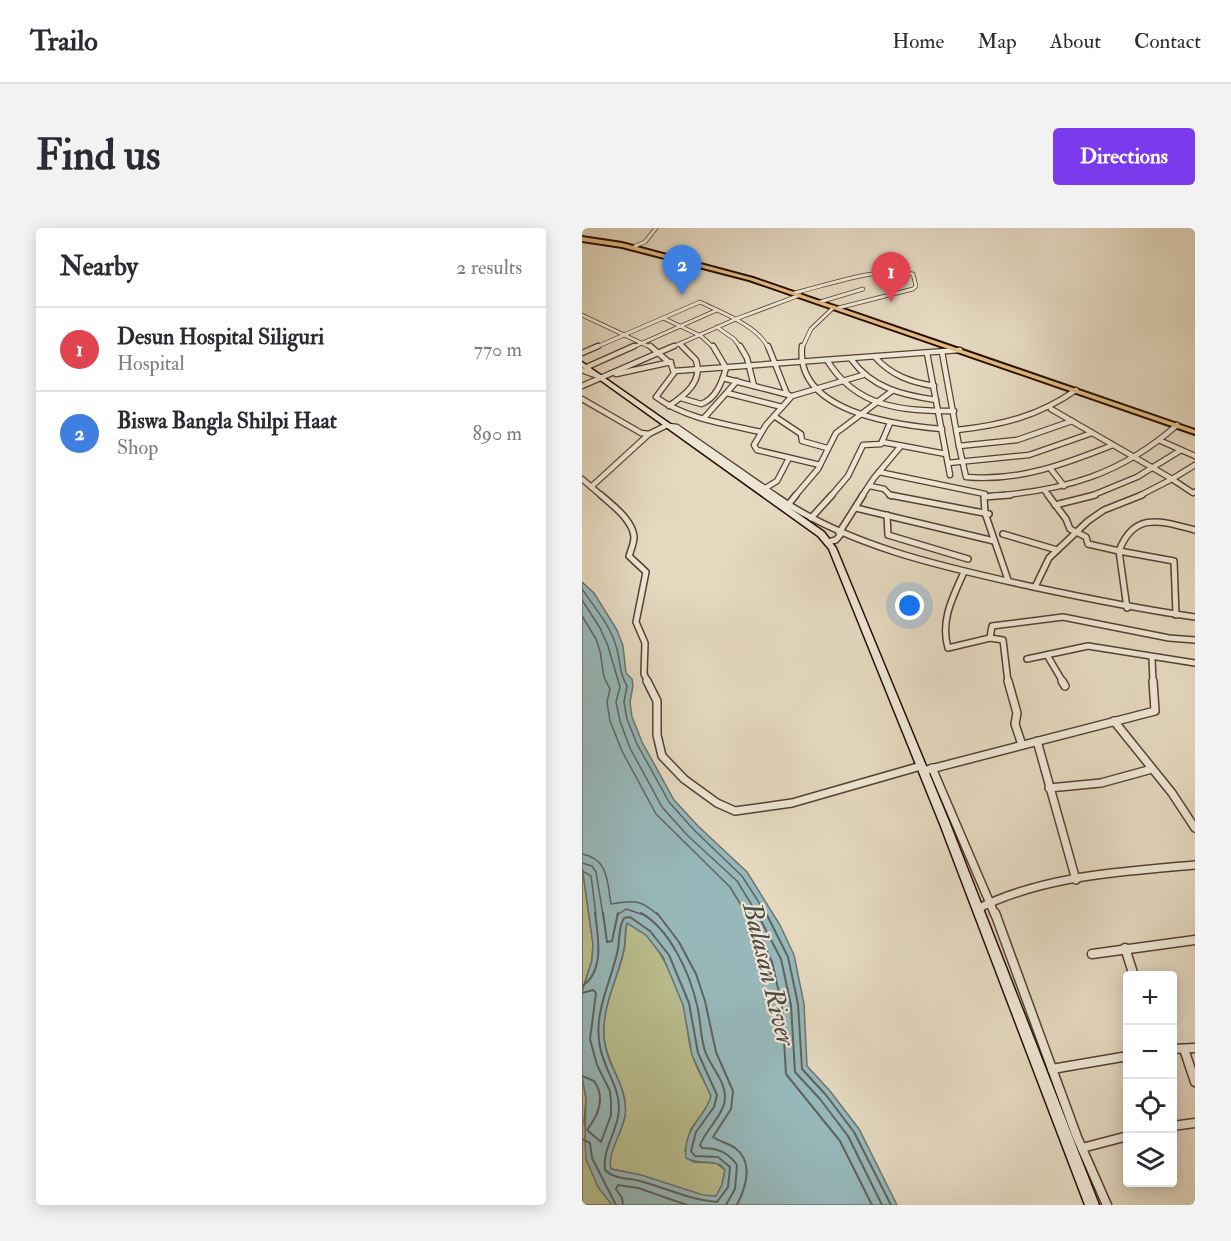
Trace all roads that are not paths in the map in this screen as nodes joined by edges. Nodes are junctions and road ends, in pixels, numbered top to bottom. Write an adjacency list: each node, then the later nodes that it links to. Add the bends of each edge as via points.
1 (656, 228): 3 (street, via 645,242)
2 (582, 239): 5 (main road, via 622,245)
3 (635, 246)
4 (863, 289): 6 (street)
5 (797, 294): 6 (main road); 7 (street, via 889,272 913,274 913,289); 11 (street)
6 (820, 302): 7 (main road)
7 (836, 308): 18 (main road); 27 (street, via 816,323 806,337)
8 (717, 310): 10 (street, via 700,302); 11 (street); 12 (street)
9 (582, 315): 14 (street)
10 (663, 318): 12 (street); 14 (street)
11 (736, 319): 13 (street); 28 (street, via 765,340)
12 (681, 327): 15 (street); 16 (street)
13 (717, 327): 15 (street); 29 (street, via 741,344)
14 (626, 334): 16 (street); 21 (street)
15 (699, 335): 17 (street); 31 (street, via 718,350)
16 (644, 343): 19 (street); 30 (street)
17 (679, 344): 19 (street); 32 (street, via 695,356)
18 (960, 350): 20 (street); 44 (main road)
19 (661, 352): 26 (street); 34 (street)
20 (942, 352): 22 (street); 55 (street)
21 (582, 353)
22 (927, 353): 23 (street); 42 (street)
23 (875, 357): 24 (street); 42 (street, via 901,378)
24 (851, 359): 25 (street); 35 (street)
25 (827, 360): 27 (street); 39 (street)
26 (671, 362): 33 (street); 34 (street)
27 (800, 362): 28 (street); 43 (street)
28 (775, 364): 29 (street); 47 (street)
29 (750, 366): 31 (street); 41 (street)
30 (584, 367): 36 (street)
31 (726, 368): 32 (street); 37 (street)
32 (699, 369): 33 (street); 48 (street, via 693,387)
33 (674, 371): 52 (street, via 656,397)
34 (612, 374): 36 (street)
35 (863, 375): 39 (street); 45 (street)
36 (601, 378): 40 (street); 63 (street)
37 (723, 378): 38 (street); 48 (street, via 705,402)
38 (737, 381): 41 (street); 46 (street)
39 (839, 381): 43 (street); 51 (street)
40 (582, 386)
41 (754, 386): 47 (street)
42 (934, 386): 50 (street)
43 (817, 388): 47 (street); 57 (street, via 836,403)
44 (1076, 390): 54 (street); 62 (main road)
45 (892, 391): 50 (street); 51 (street)
46 (727, 393): 53 (street); 59 (street)
47 (789, 395): 53 (street)
48 (681, 398): 52 (street)
49 (582, 399): 69 (street, via 640,434)
50 (936, 400): 56 (street)
51 (877, 402): 56 (street); 57 (street)
52 (669, 406): 59 (street)
53 (782, 406): 58 (street)
54 (1051, 409): 60 (street); 65 (street, via 1012,422)
55 (954, 411): 56 (street); 65 (street)
56 (939, 413): 64 (street)
57 (860, 414): 61 (street); 75 (street, via 836,434)
58 (774, 416): 66 (street); 75 (street, via 801,434 802,441)
59 (704, 418): 66 (street)
60 (1072, 421): 68 (street); 73 (street, via 1017,440)
61 (890, 423): 64 (street); 71 (street)
62 (1177, 425): 67 (main road); 70 (street)
63 (668, 426): 69 (street); 94 (street, via 677,427); 109 (street)
64 (942, 429): 77 (street)
65 (957, 430): 73 (street)
66 (761, 432): 79 (street, via 754,449)
67 (1195, 432)
68 (1092, 433): 72 (street); 81 (street, via 1029,455)
69 (649, 434): 93 (street)
70 (1161, 441): 76 (street); 80 (street)
71 (882, 442): 74 (street); 103 (street, via 862,445 851,474)
72 (1113, 445): 80 (street); 85 (street)
73 (959, 446): 81 (street)
74 (900, 447): 77 (street); 87 (street)
75 (827, 448): 83 (street)
76 (1181, 450): 78 (street); 86 (street)
77 (946, 454): 82 (street)
78 (1195, 456)
79 (789, 458): 83 (street); 94 (street, via 776,483)
80 (1136, 458): 86 (street); 92 (street, via 1094,478)
81 (961, 462): 82 (street); 85 (street, via 966,477 982,479)
82 (948, 463): 88 (street)
83 (820, 465): 98 (street)
84 (1195, 465): 90 (street)
85 (1050, 468): 92 (street)
86 (1154, 468): 90 (street); 99 (street, via 1114,488)
87 (879, 472): 91 (street); 97 (street)
88 (950, 475)
89 (582, 479): 93 (street)
90 (1172, 480): 96 (street); 105 (street, via 1104,510)
91 (870, 486): 100 (street); 101 (street, via 884,489 892,497)
92 (1064, 486): 95 (street)
93 (591, 487): 129 (street, via 631,529 634,538 629,556 645,569 636,622 646,650 644,674 657,701 657,735 662,756 684,779 724,808 745,811 792,803)
94 (764, 489): 98 (street)
95 (1045, 491): 99 (street); 101 (street, via 984,497)
96 (1195, 492)
97 (985, 494)
98 (788, 505): 103 (street)
99 (1055, 505): 105 (street)
100 (856, 508): 102 (street); 106 (street)
101 (987, 514): 108 (street)
102 (887, 515): 108 (street); 112 (street, via 888,535)
103 (811, 518): 106 (street)
104 (1195, 530): 111 (street, via 1147,520 1126,535)
105 (1076, 532): 110 (street); 111 (street, via 1086,537 1088,544)
106 (840, 534): 109 (street, via 836,540); 113 (street)
107 (1004, 534): 110 (street)
108 (994, 541): 114 (street)
109 (827, 542): 129 (street)
110 (1057, 550): 115 (street)
111 (1119, 550): 116 (street); 117 (street, via 1174,561)
112 (968, 559)
113 (964, 572): 114 (street); 119 (street, via 953,595 944,637 948,648)
114 (1008, 580): 115 (street)
115 (1035, 587): 116 (street)
116 (1127, 608): 117 (street)
117 (1176, 615): 118 (street)
118 (1195, 617)
119 (990, 638): 120 (street, via 992,626 1063,617); 128 (street, via 1003,640 1008,683 1017,713 1015,724)
120 (1195, 640)
121 (1047, 655): 122 (street, via 1088,646); 123 (street); 125 (street)
122 (1152, 658): 124 (street); 126 (street, via 1155,711)
123 (1028, 659)
124 (1195, 663)
125 (1065, 686)
126 (1114, 721): 127 (street); 130 (street)
127 (1037, 741): 128 (street); 131 (street)
128 (1022, 745): 129 (street)
129 (925, 768): 135 (street); 136 (street)
130 (1152, 769): 131 (street, via 1111,782); 132 (street)
131 (1049, 788): 134 (street)
132 (1195, 828)
133 (1195, 866): 134 (street)
134 (1076, 880): 135 (street, via 1013,891)
135 (990, 901): 136 (street); 145 (street)
136 (977, 909): 151 (street)
137 (1195, 940): 138 (street)
138 (1125, 948): 139 (street); 140 (street)
139 (1092, 954)
140 (1133, 971)
141 (1195, 1048): 143 (street)
142 (1177, 1049): 143 (street)
143 (1184, 1049): 146 (street)
144 (1123, 1057): 145 (street)
145 (1052, 1068): 150 (street)
146 (1195, 1082)
147 (1195, 1123): 148 (street)
148 (1177, 1125)
149 (1123, 1137): 150 (street)
150 (1082, 1148): 152 (street)
151 (1092, 1205)
152 (1107, 1205)

